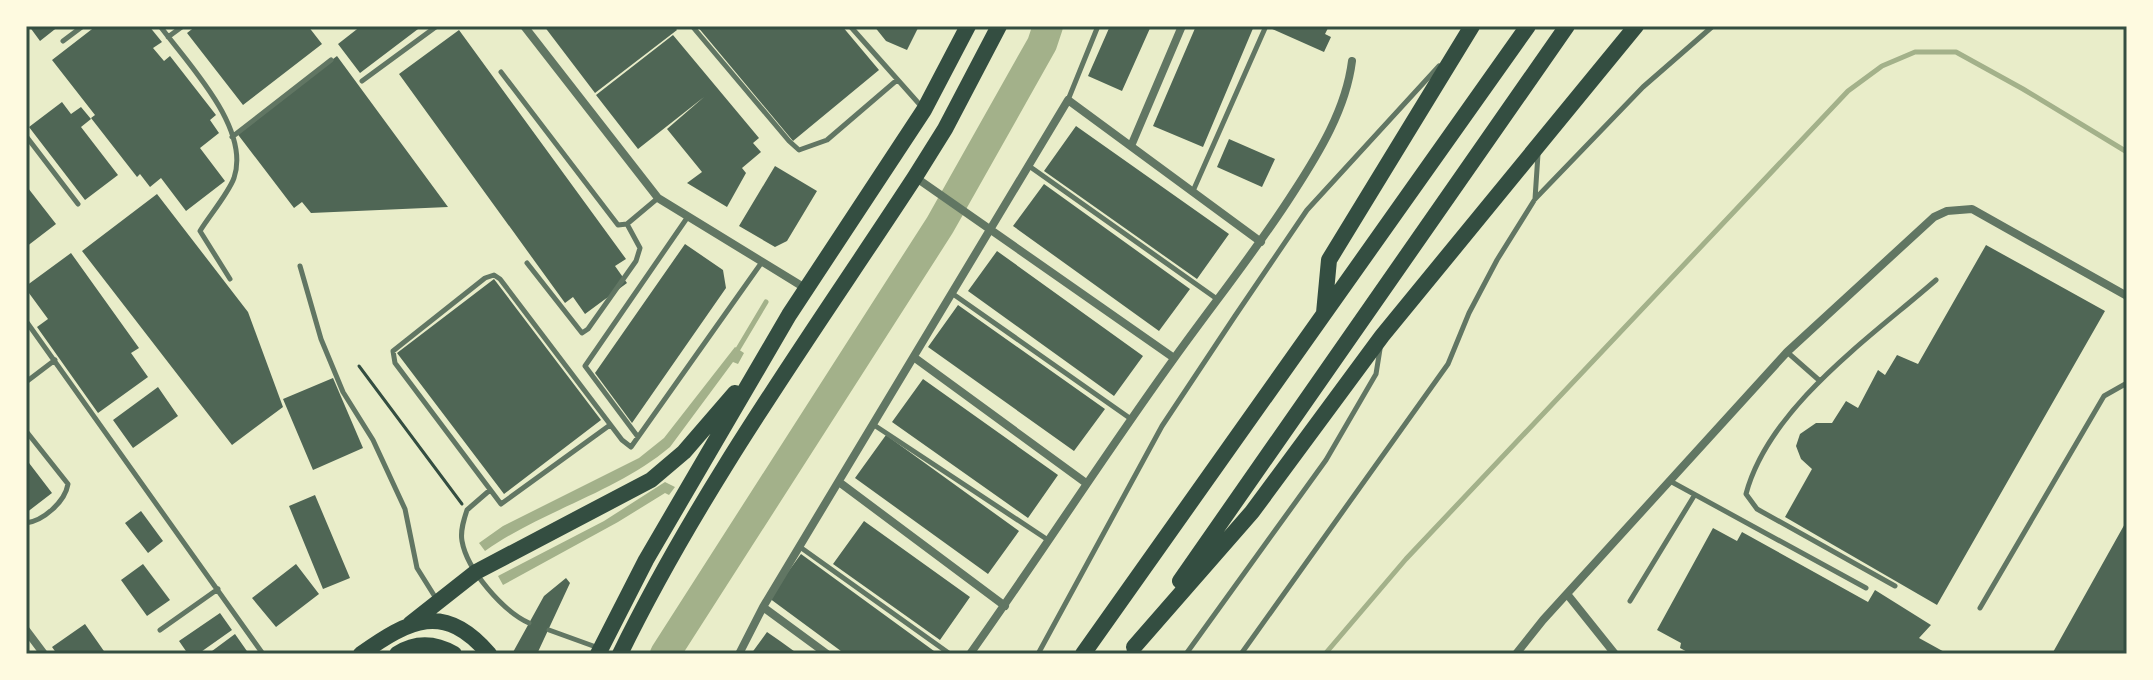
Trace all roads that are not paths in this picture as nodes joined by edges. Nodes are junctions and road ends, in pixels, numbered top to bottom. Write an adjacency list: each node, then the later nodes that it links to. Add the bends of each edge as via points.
1 (83, 26): 19 (lane)
2 (160, 26): 18 (lane)
3 (183, 26): 18 (lane)
4 (437, 26): 24 (lane)
5 (524, 26): 34 (street)
6 (692, 26): 23 (lane, via 799,150 827,140)
7 (850, 26): 23 (lane)
8 (968, 26): 26 (main road)
9 (999, 26): 32 (main road)
10 (1098, 26): 25 (lane)
11 (1182, 26): 30 (street)
12 (1266, 26): 33 (lane)
13 (1567, 26): 90 (main road)
14 (1636, 26): 29 (main road)
15 (1713, 26): 35 (lane, via 1643,87)
16 (1468, 32): 50 (main road, via 1329,260); 102 (lane, via 1307,210 1162,426)
17 (1523, 33): 50 (main road)
18 (168, 37): 28 (lane, via 225,114)
19 (63, 41)
20 (331, 60): 28 (lane)
21 (1352, 61): 40 (street, via 1334,122)
22 (501, 72): 38 (lane, via 618,225)
23 (897, 80): 26 (lane)
24 (362, 81)
25 (1068, 100): 30 (street); 31 (street)
26 (924, 110): 46 (main road)
27 (26, 136): 36 (lane)
28 (232, 137): 44 (lane, via 237,151 234,179 200,231)
29 (1539, 145): 35 (lane); 52 (main road)
30 (1131, 146): 33 (street)
31 (1029, 166): 39 (street); 49 (lane)
32 (915, 177): 39 (street); 97 (main road, via 728,462)
33 (1193, 191): 40 (street)
34 (658, 198): 37 (street); 38 (lane)
35 (1535, 199): 105 (lane, via 1469,313 1448,364)
36 (78, 204)
37 (687, 218): 41 (street); 65 (lane, via 585,366)
38 (627, 224): 42 (lane, via 640,248 636,261 582,333)
39 (992, 230): 47 (street); 55 (street)
40 (1261, 242): 49 (street)
41 (762, 262): 46 (street); 65 (lane)
42 (527, 263)
43 (300, 266): 79 (lane, via 326,352 405,509 417,568)
44 (230, 279)
45 (1936, 280): 58 (lane)
46 (805, 288): 57 (main road)
47 (953, 294): 54 (street); 61 (lane)
48 (2127, 296): 53 (street, via 1972,209 1959,209 1934,217)
49 (1218, 300): 55 (street)
50 (1324, 314): 103 (main road)
51 (26, 321): 56 (lane)
52 (1382, 336): 90 (main road, via 1252,512); 104 (lane, via 1376,374 1326,460)
53 (1787, 352): 58 (lane); 66 (street)
54 (915, 358): 63 (street); 68 (street)
55 (1174, 358): 61 (street)
56 (55, 360): 59 (lane); 77 (lane)
57 (762, 362): 74 (main road, via 684,452 651,480); 89 (main road, via 646,560)
58 (1820, 381): 75 (lane, via 1781,424 1746,494 1757,509)
59 (26, 382)
60 (2127, 383): 83 (lane, via 2104,396)
61 (1131, 419): 68 (street)
62 (610, 425): 65 (lane, via 631,447); 69 (lane, via 505,504); 69 (lane, via 500,279 485,278 393,351 393,358)
63 (874, 425): 67 (street); 72 (lane)
64 (26, 431): 71 (lane, via 68,484 59,503)
65 (638, 437)
66 (1669, 480): 70 (lane); 78 (street)
67 (839, 482): 73 (street); 81 (street)
68 (1086, 483): 72 (street)
69 (490, 490): 74 (lane, via 467,510 462,542)
70 (1694, 496): 76 (lane); 80 (lane)
71 (26, 523)
72 (1049, 540): 81 (street)
73 (800, 547): 82 (street); 100 (lane)
74 (476, 572): 79 (main road); 84 (lane, via 499,602)
75 (1895, 586)
76 (1866, 588)
77 (218, 589): 87 (lane); 92 (lane)
78 (1567, 594): 106 (street); 107 (street)
79 (438, 601): 85 (main road)
80 (1630, 601)
81 (1005, 606): 101 (street)
82 (763, 607): 98 (street); 99 (street)
83 (1980, 608)
84 (529, 623)
85 (410, 624): 93 (main road); 96 (main road, via 450,624)
86 (26, 630): 91 (street)
87 (160, 630)
88 (549, 630): 89 (lane)
89 (600, 651)
90 (1131, 651)
91 (44, 654)
92 (263, 654)
93 (361, 654)
94 (397, 654): 95 (main road, via 427,645)
95 (454, 654)
96 (489, 654)
97 (620, 654)
98 (739, 654)
99 (827, 654)
100 (950, 654)
101 (970, 654)
102 (1038, 654)
103 (1083, 654)
104 (1186, 654)
105 (1241, 654)
106 (1516, 654)
107 (1615, 654)

